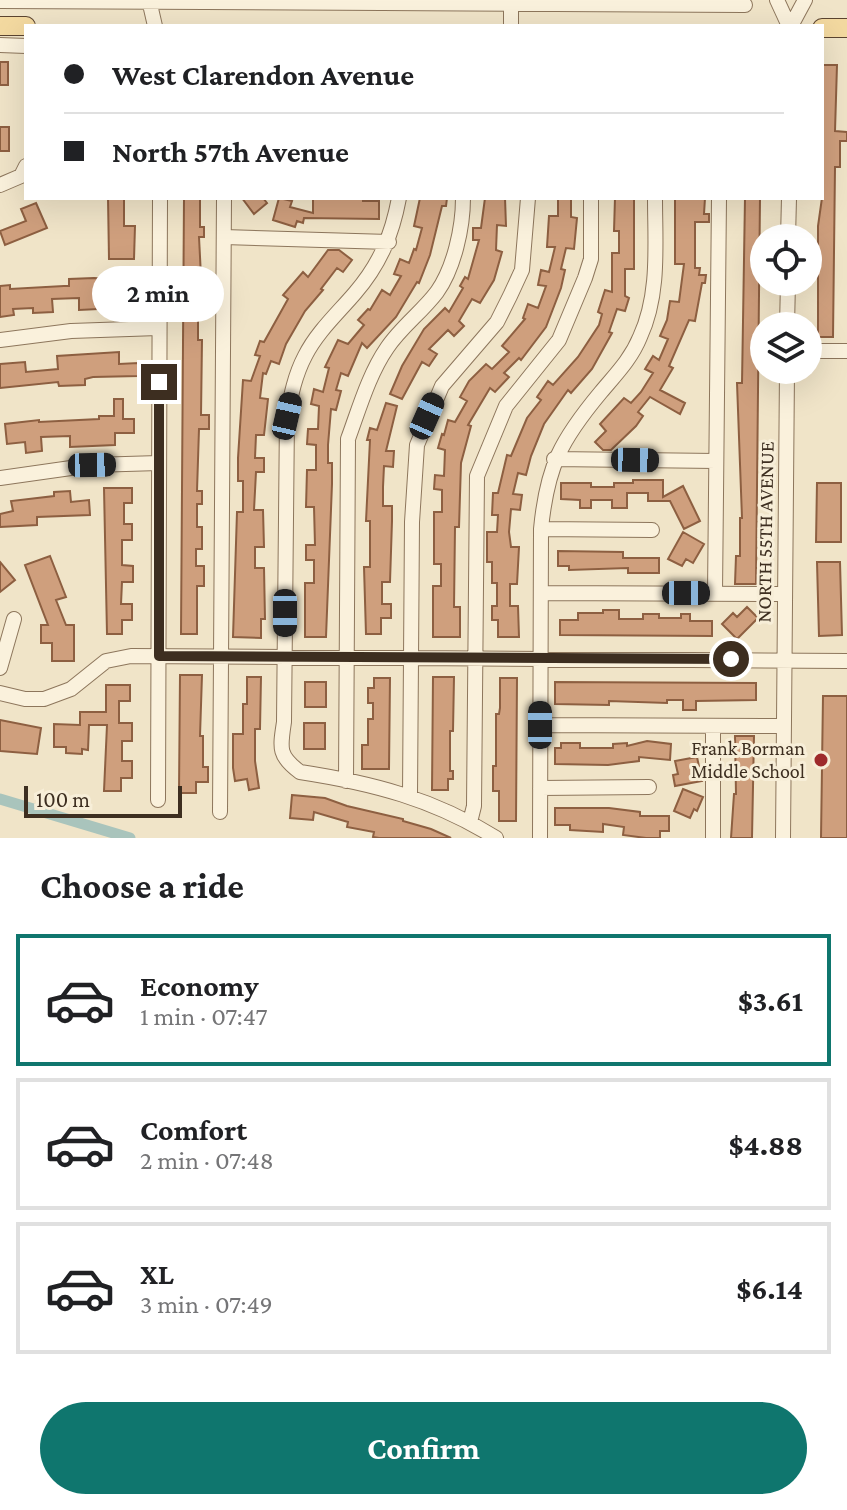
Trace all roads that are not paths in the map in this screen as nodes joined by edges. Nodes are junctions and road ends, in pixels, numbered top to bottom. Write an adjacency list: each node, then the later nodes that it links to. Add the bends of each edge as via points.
1 (16, 0): 2 (street); 5 (street)
2 (149, 0): 6 (street); 11 (street)
3 (777, 0): 13 (street)
4 (805, 0): 14 (street)
5 (0, 1)
6 (279, 1): 7 (street)
7 (511, 2): 8 (street); 12 (street)
8 (641, 2): 9 (street)
9 (705, 3): 10 (street)
10 (745, 5)
11 (155, 24)
12 (511, 24)
13 (789, 24)
14 (791, 24)
15 (0, 26): 16 (main road)
16 (24, 26)
17 (824, 28): 18 (main road)
18 (847, 28)
19 (0, 45): 20 (street)
20 (24, 46)
21 (24, 170): 22 (street)
22 (0, 185)
23 (160, 200): 35 (street)
24 (224, 200): 33 (street)
25 (399, 200): 34 (street)
26 (463, 200): 53 (street, via 453,254 439,290 384,351 348,439)
27 (528, 200): 54 (street, via 522,270 497,322 442,386 417,445)
28 (591, 200): 55 (street, via 591,259 559,340 506,406 480,464)
29 (655, 200): 40 (street, via 653,293 640,337 628,361 572,427)
30 (719, 200): 41 (street)
31 (789, 200): 32 (street)
32 (788, 224)
33 (224, 237): 34 (street); 51 (street)
34 (389, 242): 52 (street, via 317,337 296,375 285,438)
35 (158, 328): 36 (street); 42 (street)
36 (0, 340)
37 (822, 351): 38 (street)
38 (847, 351)
39 (787, 384): 48 (street, NORTH 55TH AVENUE)
40 (554, 459): 41 (street); 44 (street)
41 (716, 461): 47 (street)
42 (159, 463): 43 (street, via 92,465); 50 (street)
43 (0, 478)
44 (541, 529): 45 (street); 46 (street)
45 (652, 530)
46 (541, 593): 47 (street); 56 (street)
47 (715, 593): 48 (street)
48 (785, 594): 57 (street, NORTH 55TH AVENUE)
49 (14, 619): 59 (street)
50 (159, 656): 51 (street); 60 (street, via 106,661 71,689 44,699); 68 (street)
51 (220, 657): 52 (street); 69 (street)
52 (285, 657): 53 (street); 64 (street, via 281,750 286,762 300,772)
53 (348, 657): 54 (street); 64 (street)
54 (412, 657): 55 (street); 67 (street)
55 (476, 658): 56 (street); 70 (street)
56 (540, 658): 57 (street); 61 (street)
57 (784, 660): 58 (street); 63 (street, NORTH 55TH AVENUE)
58 (847, 661)
59 (0, 668)
60 (0, 693)
61 (540, 725): 62 (street); 66 (street)
62 (713, 726): 63 (street); 73 (street)
63 (783, 726): 74 (street, NORTH 55TH AVENUE)
64 (346, 781): 67 (street)
65 (649, 787): 66 (street)
66 (540, 788): 72 (street)
67 (410, 795): 70 (street)
68 (158, 800)
69 (220, 812)
70 (470, 822): 71 (street)
71 (496, 838)
72 (540, 838)
73 (713, 838)
74 (783, 838)

